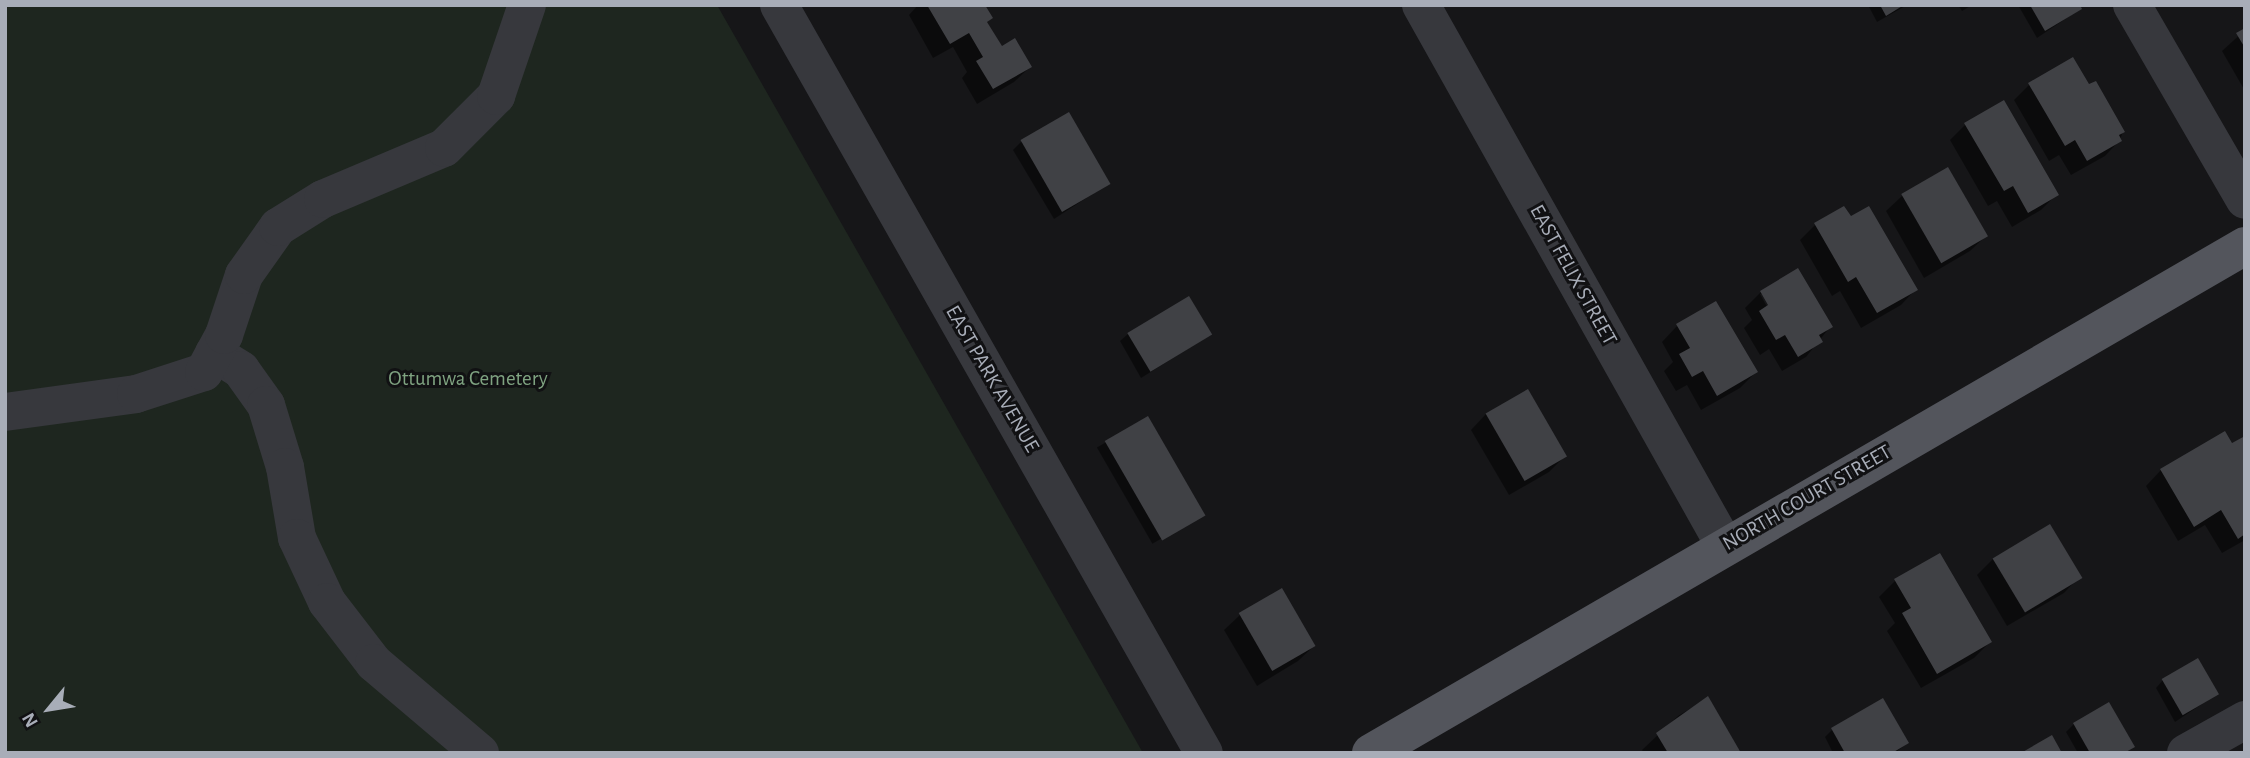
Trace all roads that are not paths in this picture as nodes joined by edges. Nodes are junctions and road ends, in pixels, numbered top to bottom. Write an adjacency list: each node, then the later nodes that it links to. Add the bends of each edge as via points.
1 (527, 5): 7 (street, via 496,96 444,148 323,199 278,227 244,275)
2 (779, 5): 12 (street, EAST PARK AVENUE)
3 (1421, 5): 9 (street, EAST FELIX STREET)
4 (2132, 5): 5 (street)
5 (2245, 200)
6 (2245, 246): 9 (main road, NORTH COURT STREET)
7 (214, 353): 8 (street, via 204,372 136,394); 11 (street, via 241,370 266,405 285,467 297,538 327,602 374,663)
8 (5, 412)
9 (1725, 546): 13 (main road, NORTH COURT STREET)
10 (2245, 720): 14 (street)
11 (480, 753)
12 (1204, 753)
13 (1371, 753)
14 (2186, 753)

